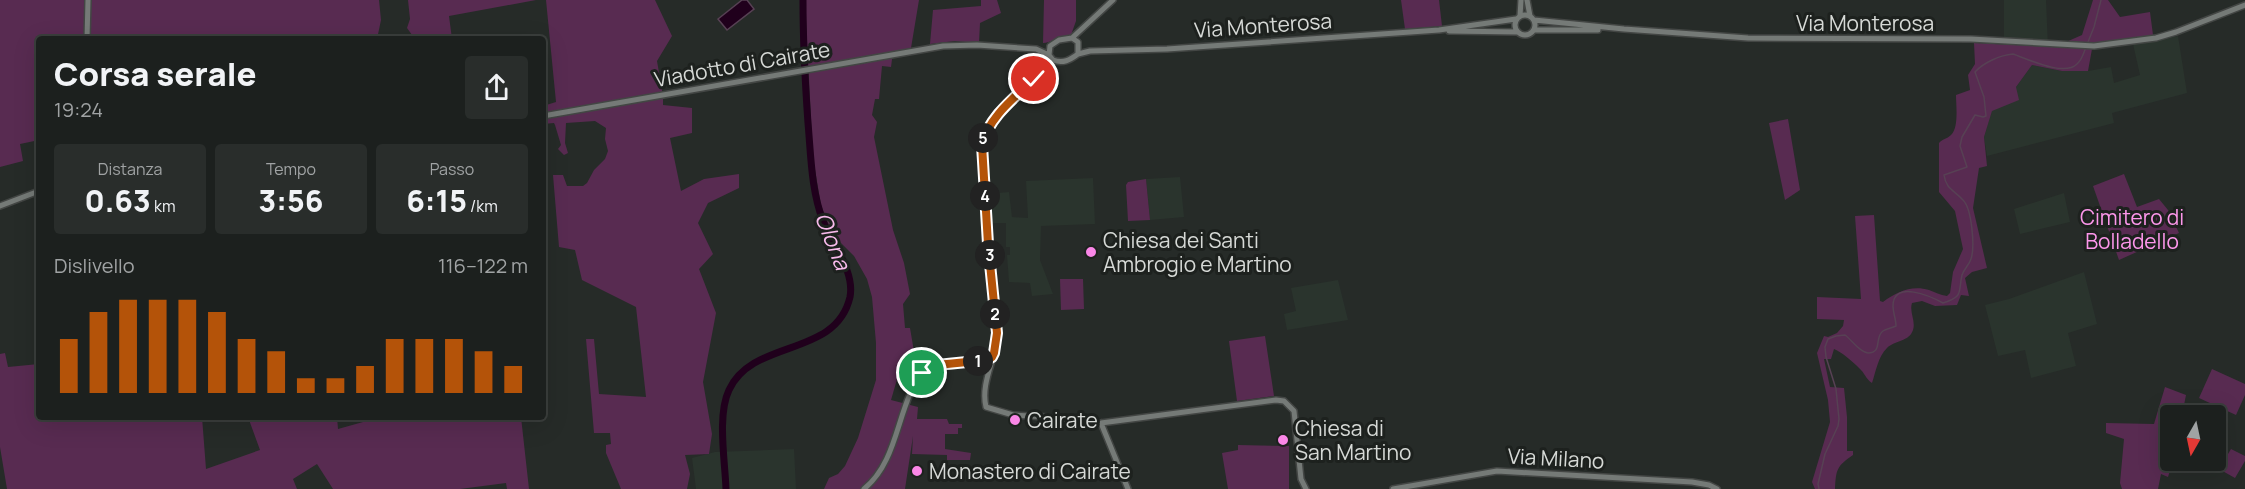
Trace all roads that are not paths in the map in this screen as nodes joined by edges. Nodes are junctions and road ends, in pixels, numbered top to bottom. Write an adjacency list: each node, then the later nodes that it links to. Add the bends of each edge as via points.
1 (88, 0): 12 (main road)
2 (1113, 0): 14 (main road, via 1083,29)
3 (1521, 0): 6 (main road)
4 (1527, 0): 7 (main road)
5 (2245, 5): 8 (main road, Via Monterosa, via 2156,38 2094,46 1971,39 1748,38)
6 (1518, 18): 7 (main road); 9 (main road, Via Monterosa); 11 (main road)
7 (1532, 18): 8 (main road, Via Monterosa); 10 (main road)
8 (1624, 29): 10 (main road, Via Monterosa)
9 (1439, 30): 11 (main road, Via Monterosa); 14 (main road, Via Monterosa, via 1167,49 1090,51)
10 (1534, 30): 11 (main road, via 1526,35)
11 (1518, 32)
12 (87, 36)
13 (1050, 46): 14 (main road, via 1059,40); 15 (main road); 16 (main road)
14 (1077, 46): 17 (main road, via 1067,61)
15 (1016, 47): 16 (main road, via 1042,50); 19 (main road, Viadotto di Cairate, via 954,45 892,54)
16 (1050, 56): 17 (main road); 18 (main road, via 1046,68)
17 (1057, 62): 18 (main road)
18 (1037, 76): 22 (main road, via 985,132 981,153 997,333)
19 (546, 115)
20 (36, 192): 21 (main road)
21 (0, 206)
22 (992, 357): 23 (main road); 24 (main road)
23 (982, 361): 24 (main road); 26 (main road, via 937,365 922,373 907,401 888,460)
24 (990, 368): 25 (main road, via 984,396 986,407 992,410 1078,424)
25 (1101, 423): 27 (main road); 28 (main road, via 1284,401 1294,411 1301,479)
26 (864, 489)
27 (1128, 489)
28 (1306, 489)
29 (1393, 489): 30 (main road, Via Milano, via 1497,471 1692,482)
30 (1717, 489)

